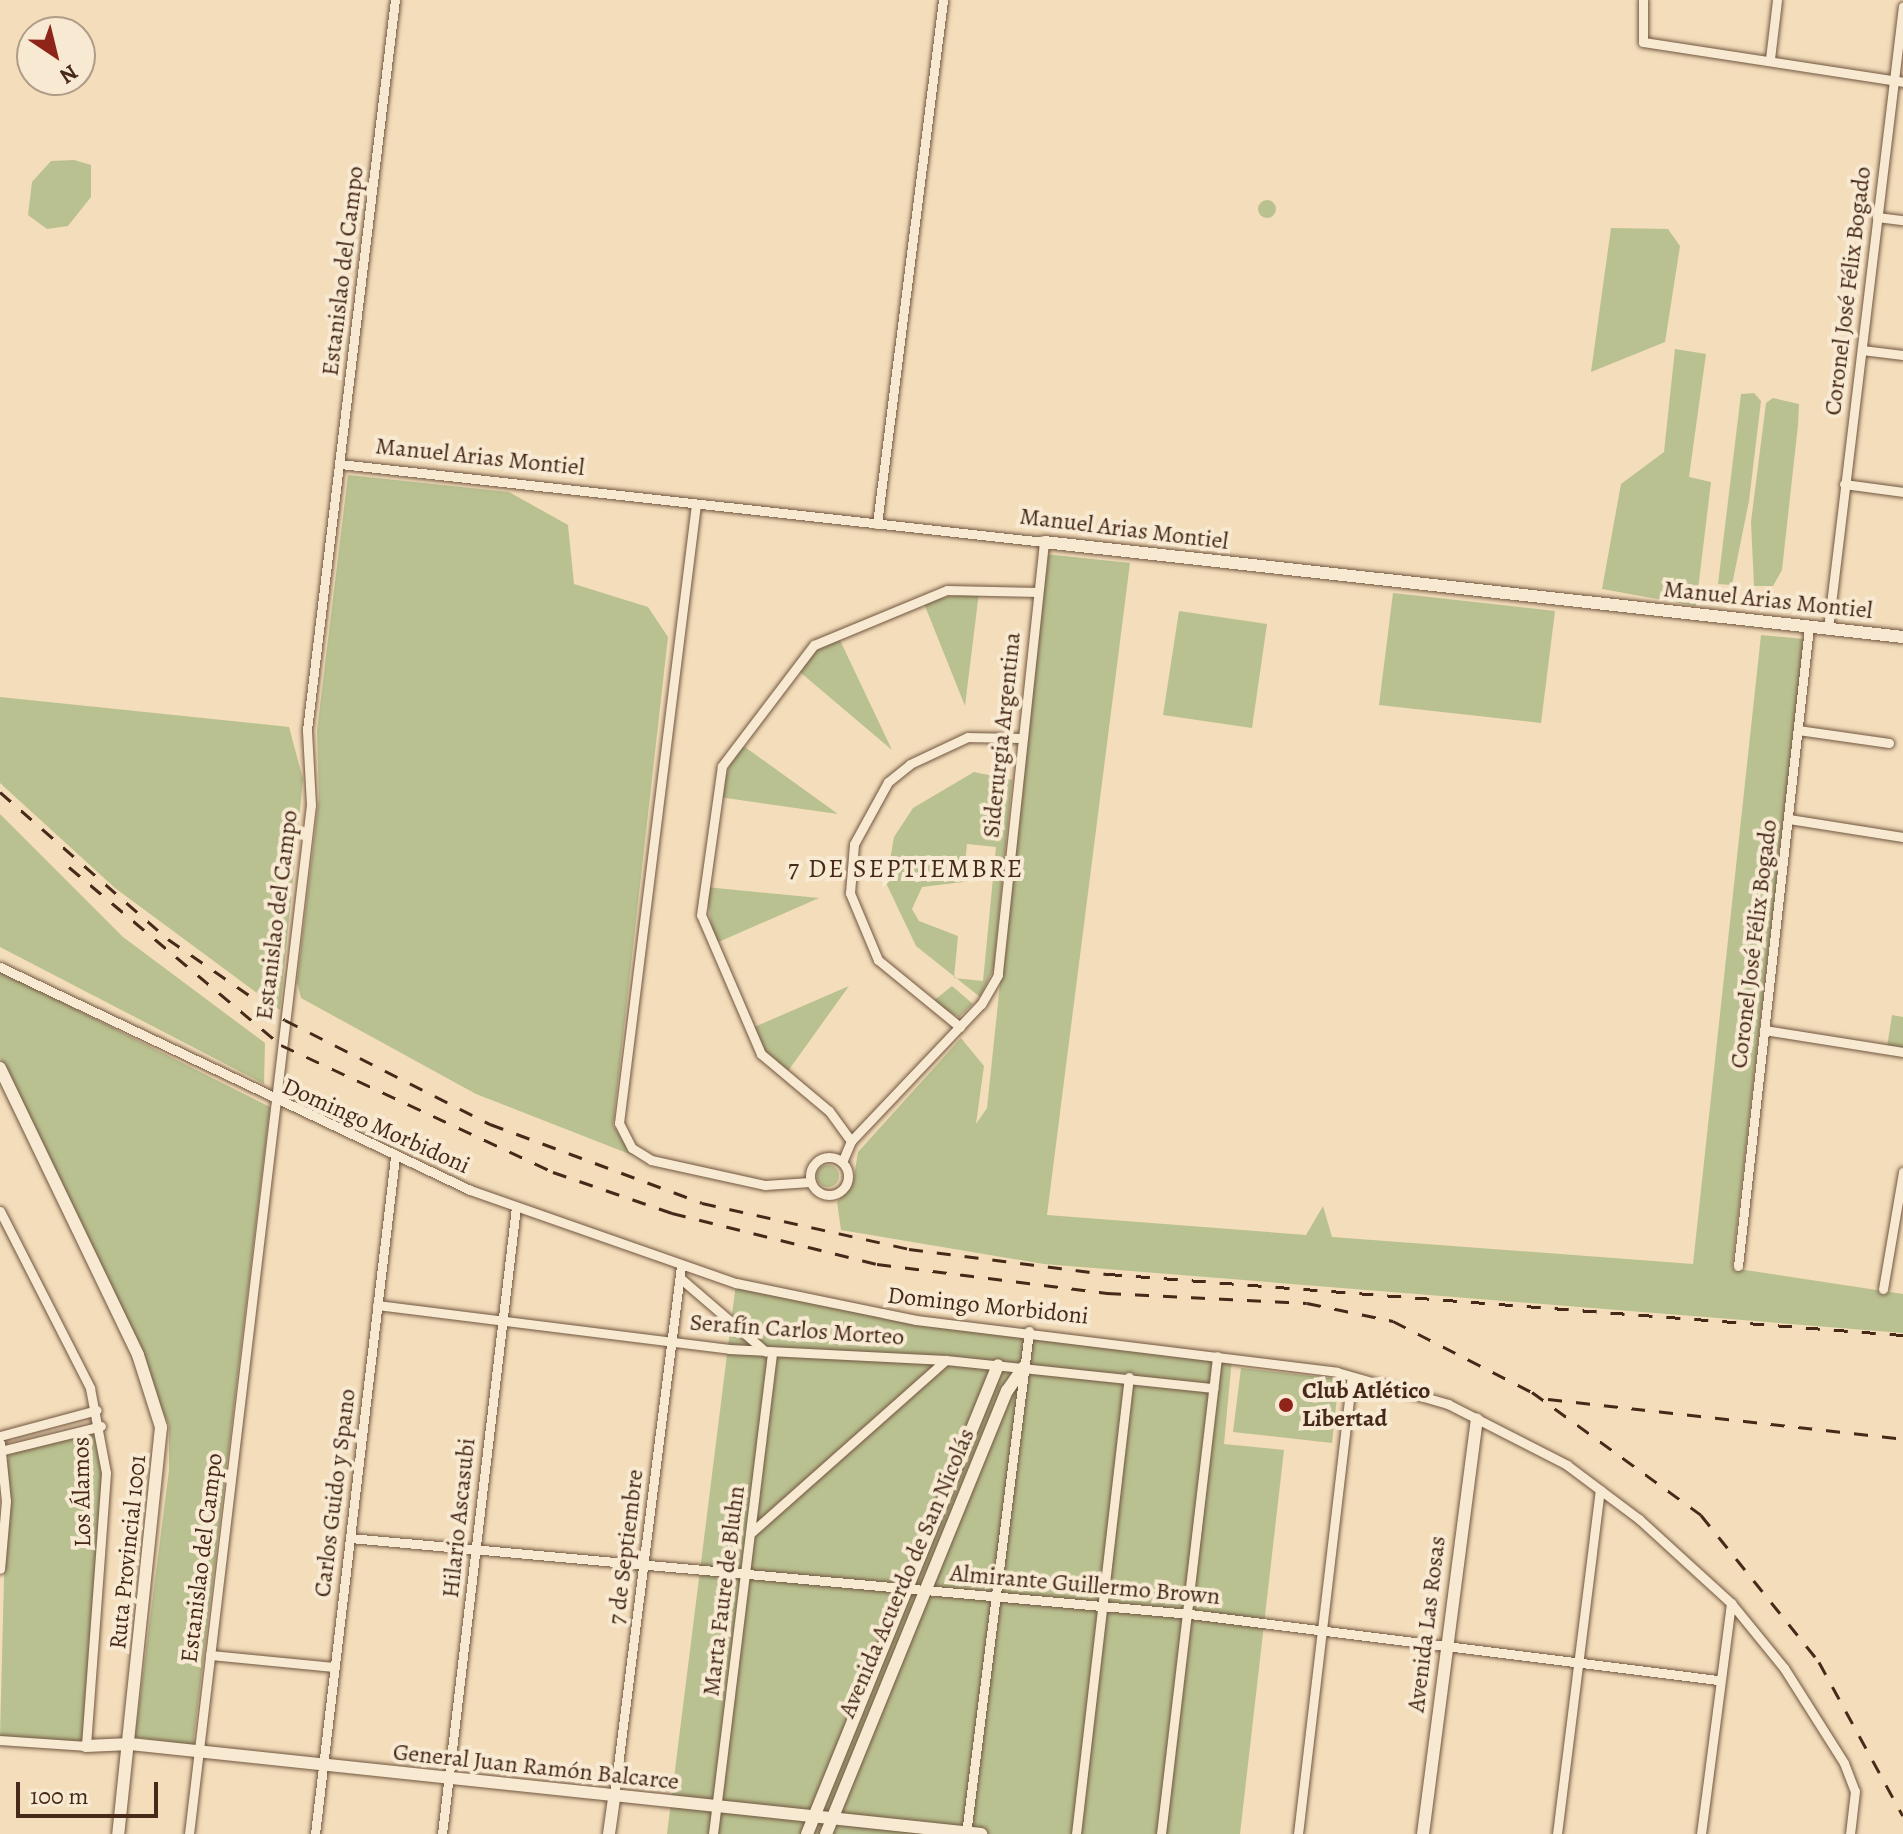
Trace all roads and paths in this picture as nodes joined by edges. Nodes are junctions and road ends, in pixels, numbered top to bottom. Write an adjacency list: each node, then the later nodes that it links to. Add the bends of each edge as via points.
1 (395, 0): 12 (street, Estanislao del Campo)
2 (943, 0): 16 (street)
3 (1643, 0): 6 (street, via 1638,39)
4 (1777, 0): 6 (street)
5 (1903, 6): 7 (street, Coronel José Félix Bogado)
6 (1770, 59): 7 (street)
7 (1898, 81): 8 (street, Coronel José Félix Bogado)
8 (1877, 217): 9 (street); 10 (street, Coronel José Félix Bogado)
9 (1903, 220)
10 (1862, 350): 11 (street); 13 (street, Coronel José Félix Bogado)
11 (1903, 355)
12 (340, 464): 15 (street, Manuel Arias Montiel); 32 (street, Estanislao del Campo)
13 (1844, 484): 14 (street); 20 (street, Coronel José Félix Bogado)
14 (1903, 492)
15 (696, 504): 16 (street, Manuel Arias Montiel); 37 (street, via 619,1123 632,1148 651,1160 765,1185)
16 (877, 524): 17 (street, Manuel Arias Montiel)
17 (1044, 542): 18 (street, Siderurgia Argentina); 19 (street, Manuel Arias Montiel)
18 (1038, 592): 23 (street, Siderurgia Argentina); 33 (street, via 947,590 814,645 722,766 701,915 761,1054 829,1111)
19 (1809, 627): 20 (street, Manuel Arias Montiel); 22 (street, Coronel José Félix Bogado)
20 (1828, 629): 21 (street, Manuel Arias Montiel)
21 (1903, 637)
22 (1798, 730): 24 (street); 25 (street, Coronel José Félix Bogado)
23 (1019, 738): 28 (street, Siderurgia Argentina, via 1000,965 992,988); 28 (street, via 968,737 910,764 888,782 854,844 850,893 878,960)
24 (1889, 743)
25 (1789, 819): 26 (street); 29 (street, Coronel José Félix Bogado)
26 (1903, 837)
27 (0, 967): 32 (street, Domingo Morbidoni)
28 (960, 1027): 33 (street, Siderurgia Argentina)
29 (1764, 1030): 30 (street); 43 (street, Coronel José Félix Bogado)
30 (1903, 1052)
31 (0, 1068): 83 (street, Ruta Provincial 1001, via 138,1355 161,1427)
32 (275, 1103): 34 (street, Domingo Morbidoni); 78 (street, Estanislao del Campo)
33 (851, 1141): 35 (street, Siderurgia Argentina)
34 (395, 1157): 38 (street, Domingo Morbidoni); 46 (street, Carlos Guido y Spano)
35 (842, 1162): 37 (street, via 820,1158); 37 (street, Siderurgia Argentina, via 848,1177 840,1191 824,1194)
36 (1903, 1172): 45 (street)
37 (810, 1182)
38 (516, 1207): 42 (street, Domingo Morbidoni); 47 (street, Hilario Ascasubi)
39 (0, 1211): 40 (street, Los Álamos)
40 (11, 1241): 41 (street); 58 (street, Los Álamos, via 70,1340)
41 (0, 1247)
42 (681, 1266): 44 (street, 7 de Septiembre); 48 (street, Domingo Morbidoni, via 828,1307)
43 (1738, 1266)
44 (680, 1278): 49 (street, 7 de Septiembre); 50 (street)
45 (1883, 1289)
46 (377, 1305): 47 (street, Serafín Carlos Morteo); 65 (street, Carlos Guido y Spano)
47 (502, 1317): 49 (street, Serafín Carlos Morteo); 66 (street, Hilario Ascasubi)
48 (1029, 1331): 51 (street, Domingo Morbidoni); 54 (street, Avenida Acuerdo de San Nicolás)
49 (674, 1342): 50 (street, Serafín Carlos Morteo); 68 (street, 7 de Septiembre)
50 (769, 1352): 52 (street, Serafín Carlos Morteo); 64 (street, Marta Faure de Bluhn)
51 (1217, 1356): 56 (street, Domingo Morbidoni); 57 (street)
52 (946, 1360): 53 (street, Serafín Carlos Morteo); 64 (street)
53 (998, 1365): 54 (street, Serafín Carlos Morteo); 70 (street, Avenida Acuerdo de San Nicolás)
54 (1024, 1367): 55 (street, Serafín Carlos Morteo); 71 (street, Avenida Acuerdo de San Nicolás, via 1007,1391); 72 (street)
55 (1129, 1377): 57 (street, Serafín Carlos Morteo); 74 (street)
56 (1352, 1377): 59 (street, Domingo Morbidoni); 76 (street)
57 (1214, 1388): 75 (street)
58 (97, 1410): 60 (street, Los Álamos); 61 (street)
59 (1477, 1419): 63 (street, Domingo Morbidoni); 77 (street, Avenida Las Rosas)
60 (101, 1426): 62 (street); 84 (street, Los Álamos, via 106,1508)
61 (0, 1436)
62 (1, 1448): 67 (street)
63 (1600, 1490): 73 (street, Domingo Morbidoni); 79 (street)
64 (752, 1532): 69 (street, Marta Faure de Bluhn)
65 (350, 1538): 66 (street, Almirante Guillermo Brown); 80 (street, Carlos Guido y Spano)
66 (474, 1551): 68 (street, Almirante Guillermo Brown); 87 (street, Hilario Ascasubi)
67 (0, 1569)
68 (646, 1569): 69 (street, Almirante Guillermo Brown); 88 (street, 7 de Septiembre)
69 (746, 1576): 70 (street, Almirante Guillermo Brown); 89 (street, Marta Faure de Bluhn)
70 (907, 1589): 71 (street, Almirante Guillermo Brown); 90 (street, Avenida Acuerdo de San Nicolás)
71 (924, 1590): 72 (street, Almirante Guillermo Brown); 91 (street, Avenida Acuerdo de San Nicolás)
72 (996, 1599): 74 (street, Almirante Guillermo Brown); 92 (street)
73 (1731, 1603): 81 (street); 107 (street, Domingo Morbidoni, via 1830,1739 1855,1802)
74 (1102, 1610): 75 (street, Almirante Guillermo Brown); 101 (street)
75 (1190, 1614): 76 (street, Almirante Guillermo Brown); 102 (street)
76 (1326, 1630): 77 (street, Almirante Guillermo Brown); 103 (street)
77 (1445, 1645): 79 (street, Almirante Guillermo Brown); 104 (street, Avenida Las Rosas)
78 (210, 1655): 80 (street); 85 (street, Estanislao del Campo)
79 (1579, 1663): 81 (street, Almirante Guillermo Brown); 105 (street)
80 (334, 1667): 86 (street, Carlos Guido y Spano)
81 (1718, 1680): 106 (street)
82 (0, 1740): 84 (street)
83 (130, 1744): 84 (street, General Juan Ramón Balcarce); 85 (street, General Juan Ramón Balcarce); 93 (street, Ruta Provincial 1001)
84 (86, 1746)
85 (200, 1752): 86 (street, General Juan Ramón Balcarce); 94 (street, Estanislao del Campo)
86 (323, 1766): 87 (street, General Juan Ramón Balcarce); 95 (street, Carlos Guido y Spano)
87 (448, 1779): 88 (street, General Juan Ramón Balcarce); 96 (street, Hilario Ascasubi)
88 (614, 1797): 89 (street, General Juan Ramón Balcarce); 97 (street, 7 de Septiembre)
89 (716, 1809): 90 (street, General Juan Ramón Balcarce); 98 (street, Marta Faure de Bluhn)
90 (809, 1817): 91 (street, General Juan Ramón Balcarce); 99 (street, Avenida Acuerdo de San Nicolás)
91 (827, 1827): 92 (street, General Juan Ramón Balcarce)
92 (966, 1833): 100 (street, General Juan Ramón Balcarce)
93 (118, 1834)
94 (189, 1834)
95 (315, 1834)
96 (442, 1834)
97 (609, 1834)
98 (713, 1834)
99 (807, 1834)
100 (981, 1834)
101 (1076, 1834)
102 (1161, 1834)
103 (1298, 1834)
104 (1423, 1834)
105 (1557, 1834)
106 (1701, 1834)
107 (1850, 1834)

